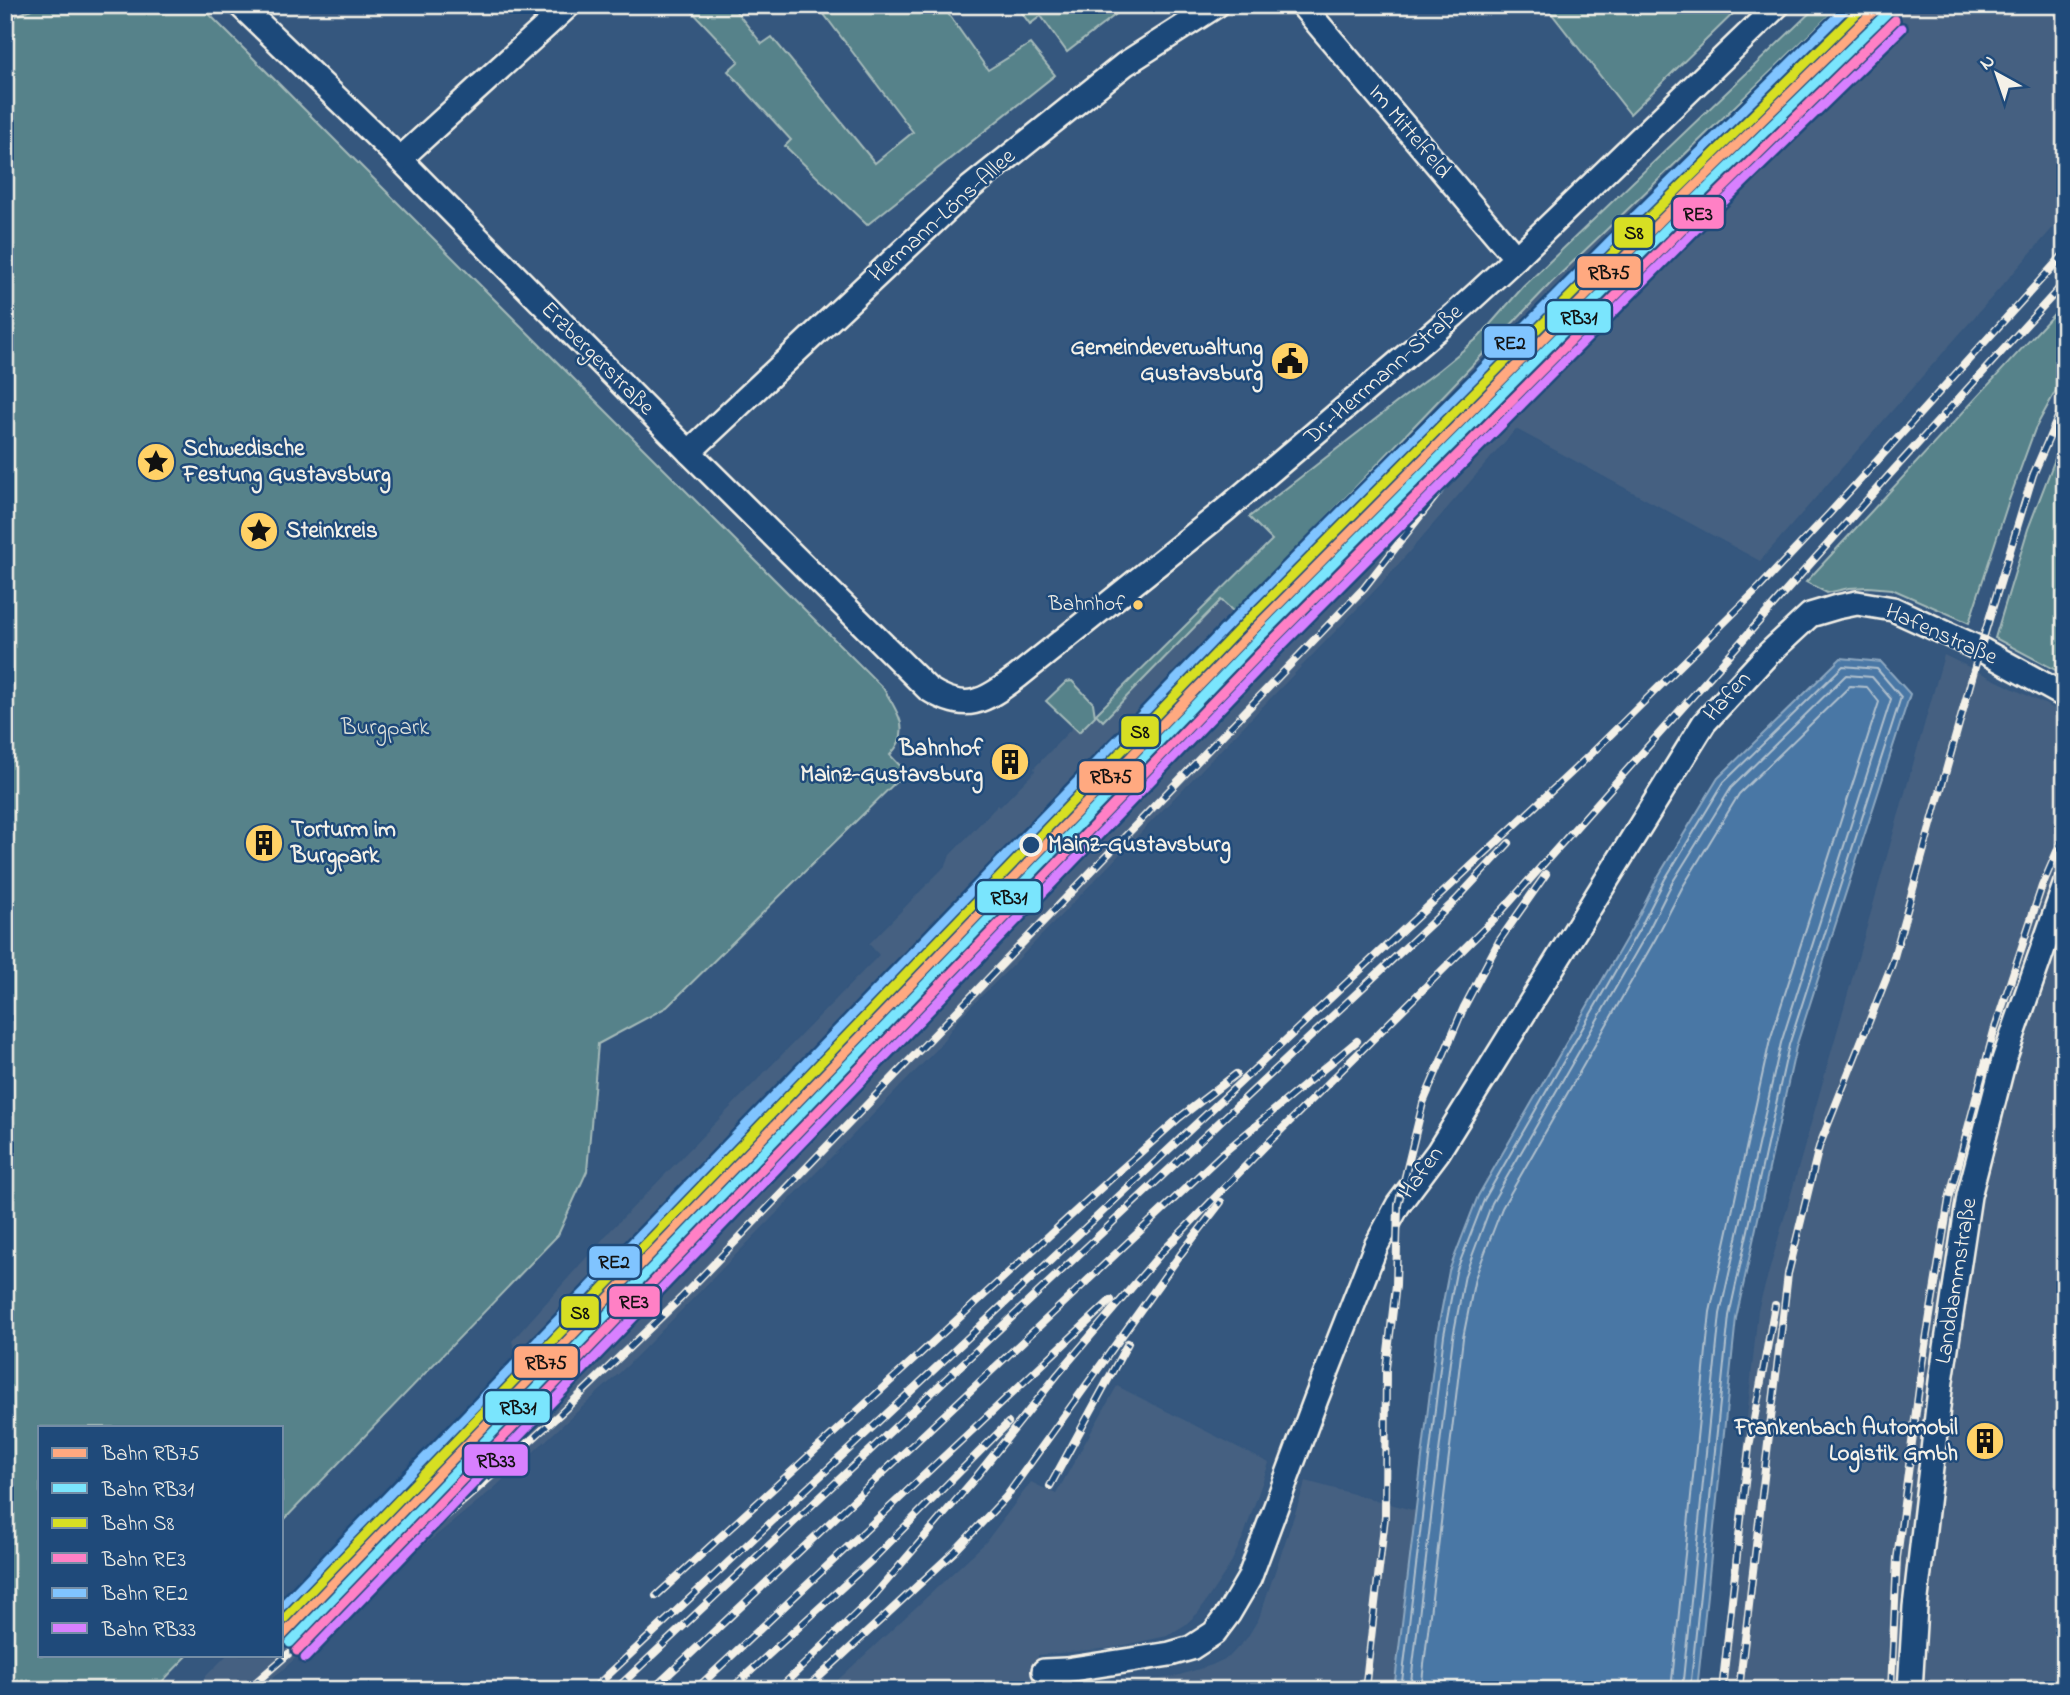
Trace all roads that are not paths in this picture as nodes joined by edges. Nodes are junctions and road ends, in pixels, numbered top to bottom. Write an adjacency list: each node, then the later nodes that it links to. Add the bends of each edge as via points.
1 (240, 5): 6 (street, Erzbergerstraße)
2 (569, 5): 6 (street)
3 (1217, 5): 8 (street, Hermann-Löns-Allee, via 1125,64 971,187)
4 (1302, 5): 7 (street, Im Mittelfeld)
5 (1778, 5): 7 (street, Dr.-Herrmann-Straße)
6 (400, 159): 8 (street, Erzbergerstraße)
7 (1516, 258): 11 (street, Dr.-Herrmann-Straße, via 1267,475 1017,677 985,699)
8 (689, 452): 11 (street, Erzbergerstraße, via 928,689)
9 (1810, 615): 10 (street, Hafenstraße, via 1857,603 1893,609 1980,649); 13 (street, Hafen, via 1704,723 1438,1152 1398,1205 1376,1246 1249,1579 1229,1613 1214,1633 1191,1648)
10 (2065, 696)
11 (959, 703)
12 (2065, 886): 14 (street, Landdammstraße, via 2004,1060 1969,1196 1941,1381)
13 (1044, 1671)
14 (1910, 1690)

